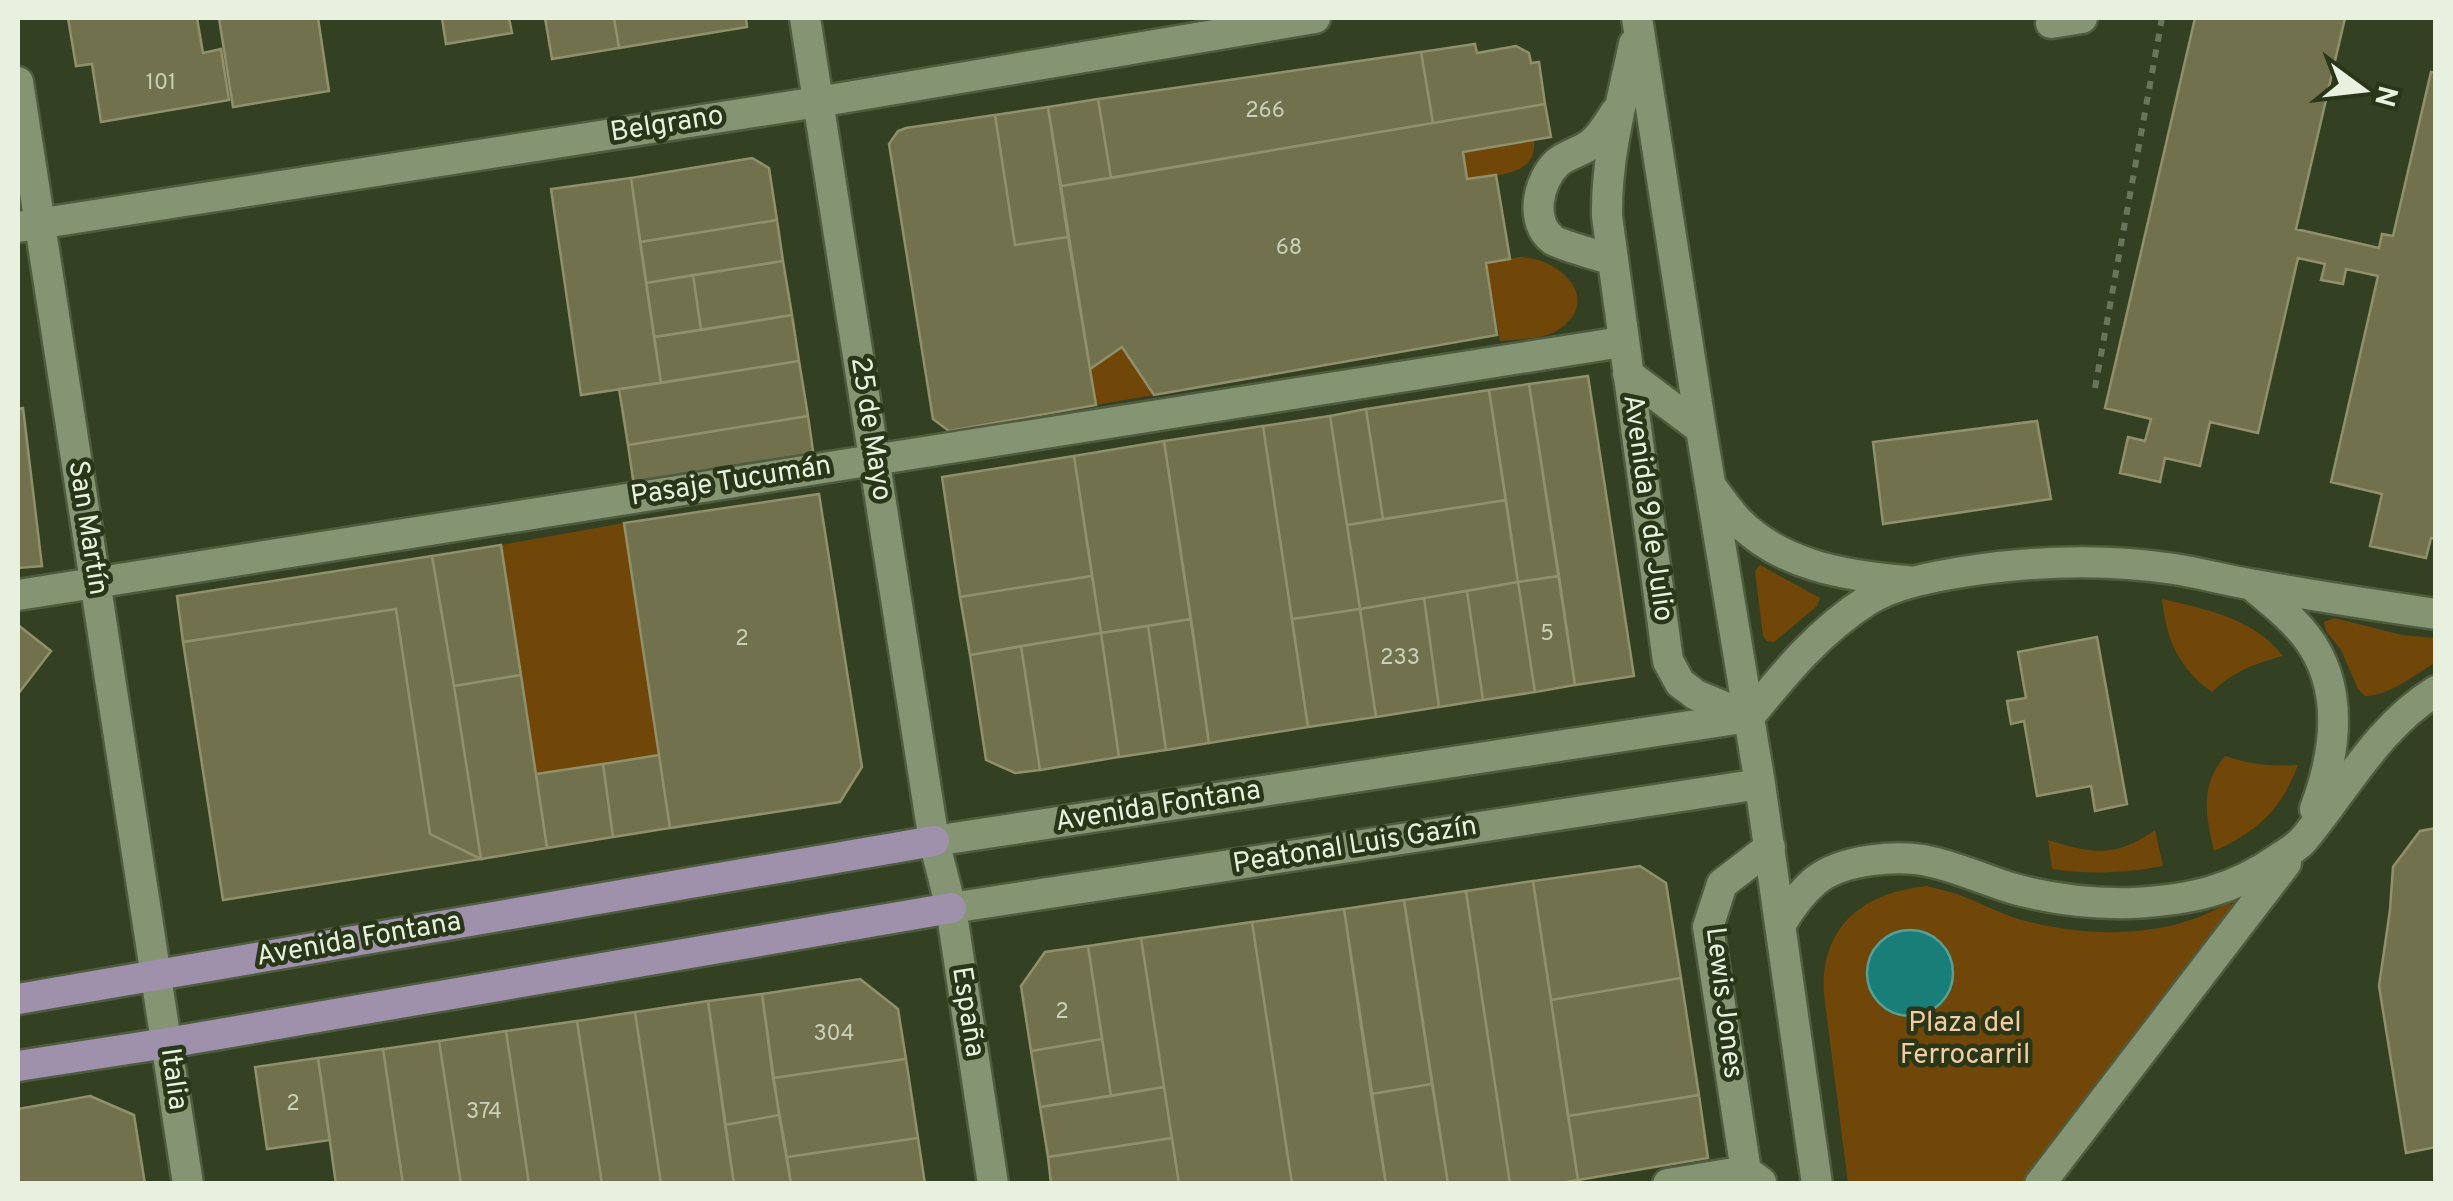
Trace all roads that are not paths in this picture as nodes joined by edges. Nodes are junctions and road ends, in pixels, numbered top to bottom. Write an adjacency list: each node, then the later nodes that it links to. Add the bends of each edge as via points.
1 (805, 18): 8 (street, 25 de Mayo)
2 (1315, 18): 8 (street, Belgrano)
3 (2082, 18): 5 (street)
4 (1637, 21): 7 (street, Avenida 9 de Julio); 13 (street, Avenida 9 de Julio)
5 (2051, 23)
6 (18, 82): 9 (street, San Martín)
7 (1622, 101): 10 (street, Avenida 9 de Julio, via 1606,186); 10 (street, via 1590,146 1548,173 1539,200 1540,219 1552,239)
8 (818, 102): 9 (street, Belgrano); 14 (street, 25 de Mayo)
9 (28, 225): 17 (street, San Martín)
10 (1612, 260): 11 (street, Avenida 9 de Julio)
11 (1622, 342): 12 (street, Avenida 9 de Julio); 14 (street, Pasaje Tucumán)
12 (1628, 374): 13 (street); 22 (street, Avenida 9 de Julio, via 1668,661 1680,684)
13 (1700, 428): 15 (street, Avenida 9 de Julio)
14 (874, 460): 17 (street, Pasaje Tucumán); 24 (street, 25 de Mayo)
15 (1712, 487): 16 (street, Avenida 9 de Julio, via 1738,521 1787,556 1849,574); 22 (street, Avenida 9 de Julio)
16 (1910, 581): 18 (street, via 2082,561 2176,569); 22 (street, via 1830,627)
17 (96, 582): 19 (street, Pasaje Tucumán); 29 (street, San Martín)
18 (2251, 585): 20 (street); 25 (street, via 2308,638 2334,707 2322,790)
19 (18, 594)
20 (2436, 614)
21 (2436, 691): 25 (street, via 2362,760)
22 (1749, 717): 23 (street); 24 (street, Avenida Fontana)
23 (1760, 784): 26 (street); 27 (street, Peatonal Luis Gazín)
24 (934, 841): 27 (street, España); 29 (main road, Avenida Fontana)
25 (2302, 842): 28 (street, via 2226,888 2130,903 2068,900 1928,860 1888,858 1818,878); 38 (street)
26 (1770, 847): 28 (street); 33 (street, Lewis Jones, via 1722,884 1708,926)
27 (951, 908): 31 (main road); 35 (street, España)
28 (1782, 922): 37 (street)
29 (157, 975): 30 (main road, Avenida Fontana); 31 (street, Italia)
30 (18, 999)
31 (167, 1043): 32 (main road); 34 (street, Italia)
32 (18, 1066)
33 (1752, 1179): 36 (street)
34 (188, 1184)
35 (993, 1184)
36 (1668, 1184)
37 (1818, 1184)
38 (2040, 1184)

